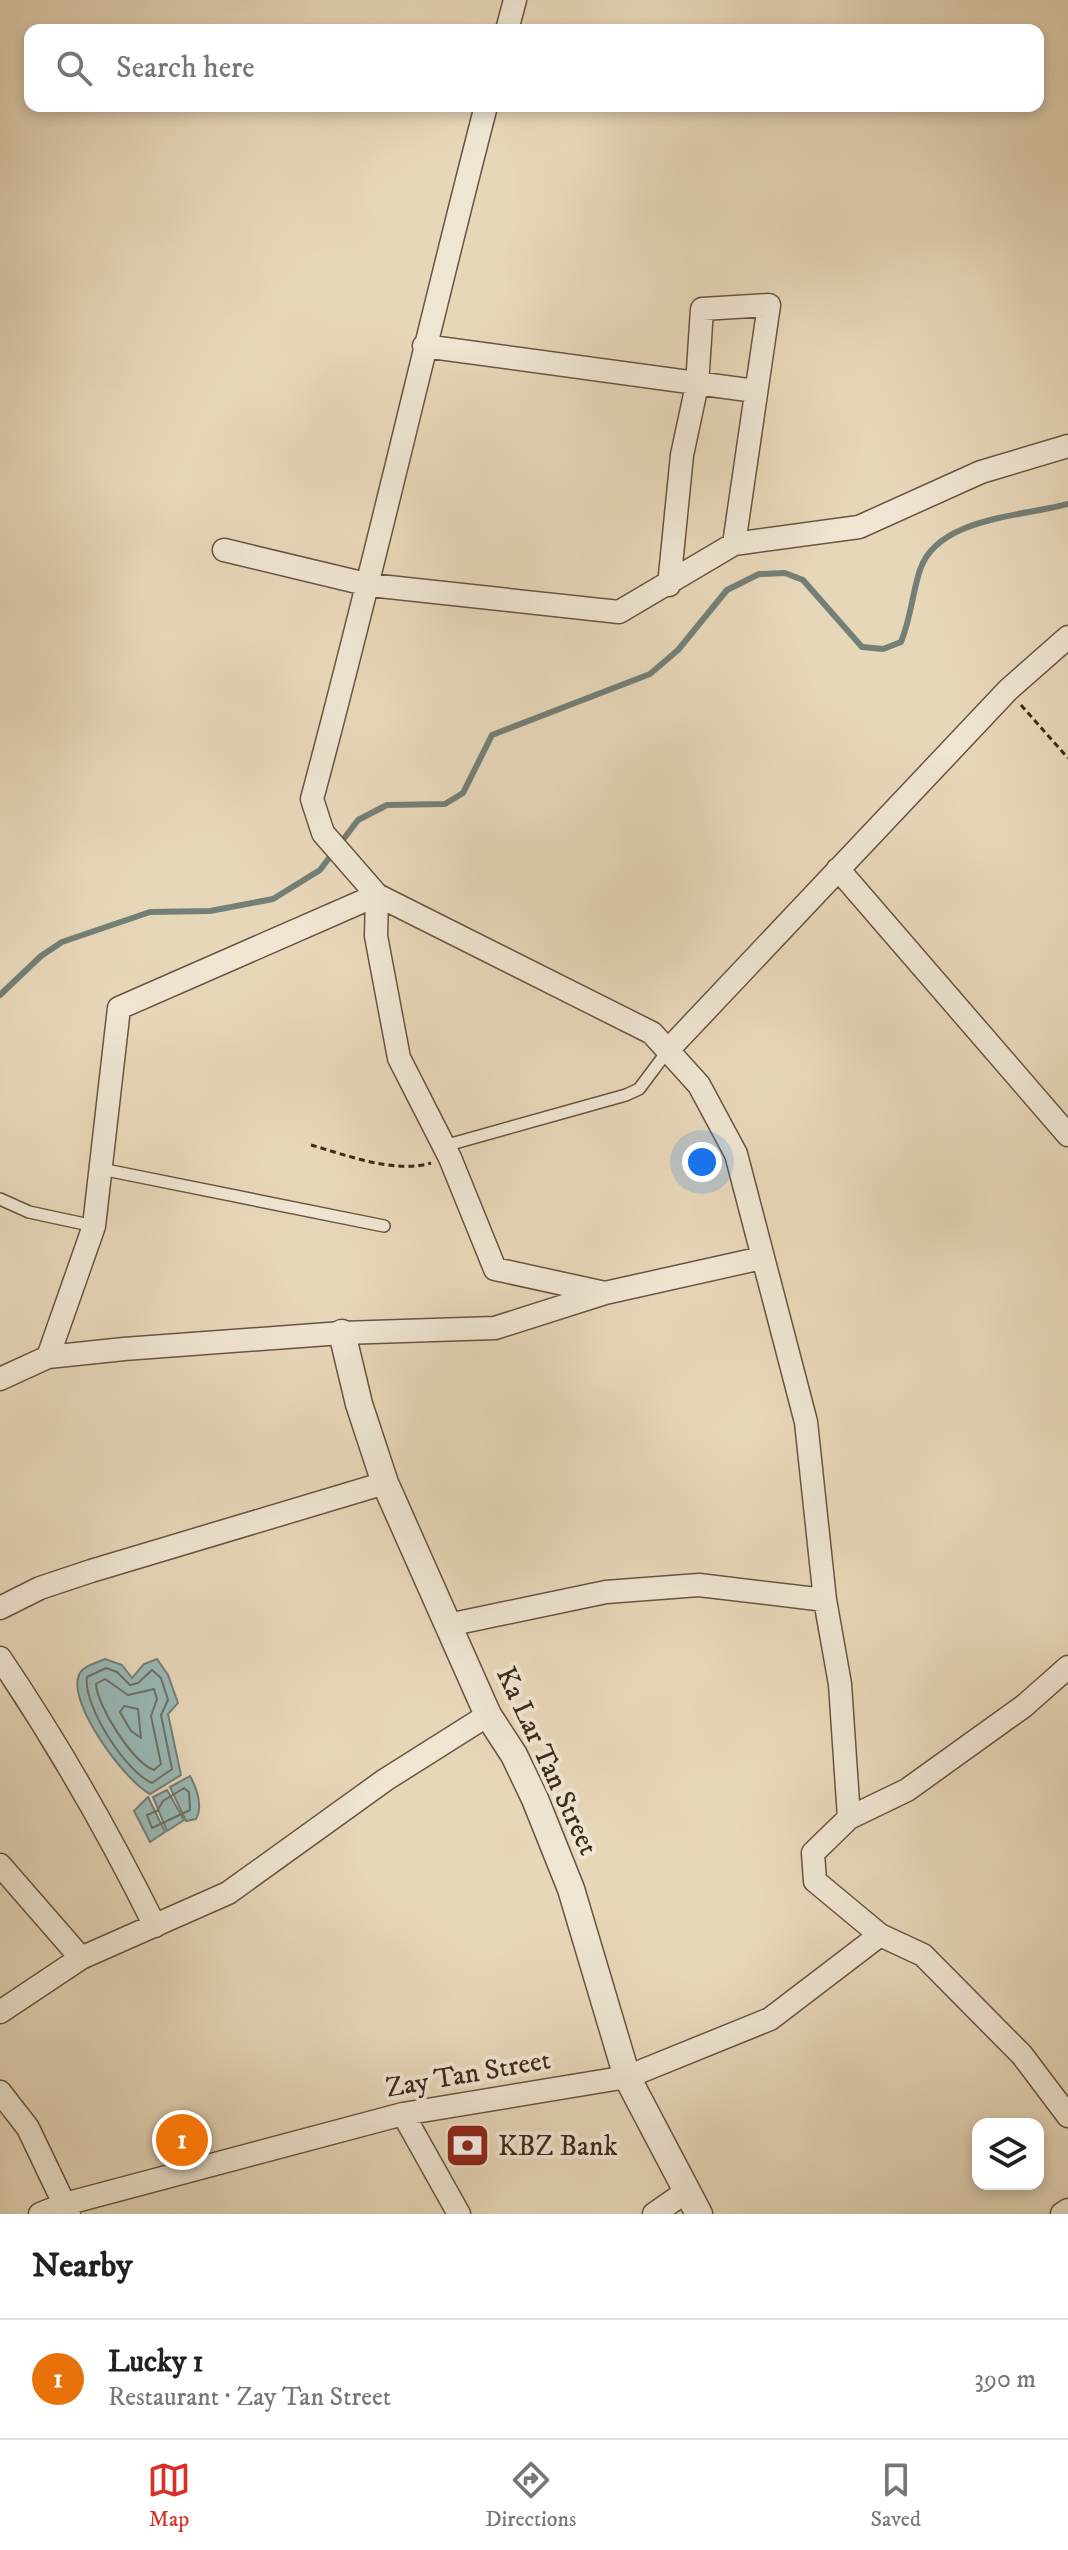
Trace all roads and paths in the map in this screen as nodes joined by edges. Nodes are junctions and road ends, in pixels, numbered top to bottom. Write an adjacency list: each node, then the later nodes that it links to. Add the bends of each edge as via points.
1 (515, 0): 2 (street)
2 (509, 24)
3 (484, 112): 4 (street)
4 (424, 346): 5 (street); 10 (street)
5 (697, 385): 6 (street); 6 (street, via 702,309 769,305); 11 (street, via 682,455)
6 (755, 391): 8 (street)
7 (1068, 446): 8 (street, via 981,472 859,527)
8 (734, 544): 11 (street)
9 (224, 550): 10 (street)
10 (370, 585): 11 (street, via 619,612); 16 (street, via 312,799 323,833)
11 (669, 585)
12 (1068, 637): 13 (street)
13 (1008, 690): 14 (path); 15 (street)
14 (1068, 758)
15 (838, 869): 17 (street); 18 (street)
16 (377, 895): 17 (street, via 652,1033); 20 (street, via 376,936 399,1058); 21 (street, via 119,1008)
17 (669, 1049): 20 (lane, via 639,1089); 25 (street, via 699,1085 736,1154)
18 (1068, 1135)
19 (311, 1145): 20 (path, via 417,1167)
20 (447, 1152): 26 (street, via 495,1269)
21 (101, 1169): 23 (street); 24 (lane)
22 (0, 1199): 23 (lane, via 29,1212)
23 (94, 1226): 28 (street)
24 (384, 1226)
25 (762, 1258): 26 (street); 31 (street, via 806,1422)
26 (605, 1293): 27 (street, via 495,1328)
27 (342, 1333): 28 (street); 30 (street, Ka Lar Tan Street)
28 (48, 1357): 29 (street)
29 (0, 1379)
30 (385, 1483): 32 (street, via 91,1571); 33 (street, Ka Lar Tan Street)
31 (825, 1600): 33 (street, via 699,1585 606,1592); 37 (street, via 840,1684)
32 (0, 1608)
33 (448, 1625): 36 (street, Ka Lar Tan Street)
34 (0, 1658): 39 (street, via 118,1851)
35 (1068, 1667): 37 (street, via 1024,1706 907,1790)
36 (488, 1715): 39 (street, via 434,1746 228,1893); 43 (street, Ka Lar Tan Street, via 514,1755 571,1889)
37 (849, 1818): 40 (street, via 813,1853 815,1881)
38 (0, 1865): 41 (street)
39 (155, 1926): 41 (street)
40 (880, 1935): 43 (street, Zay Tan Street, via 770,2019); 46 (street, via 923,1955 1022,2055)
41 (81, 1958): 42 (street)
42 (0, 2012)
43 (627, 2077): 45 (street, Zay Tan Street); 47 (street, Ka Lar Tan Street)
44 (0, 2092): 48 (street, via 28,2128)
45 (403, 2114): 48 (street, Zay Tan Street); 51 (street)
46 (1068, 2116)
47 (693, 2203): 52 (street)
48 (67, 2209): 50 (street, Zay Tan Street)
49 (1068, 2210): 53 (street)
50 (40, 2214)
51 (459, 2214)
52 (654, 2214)
53 (1062, 2214)

